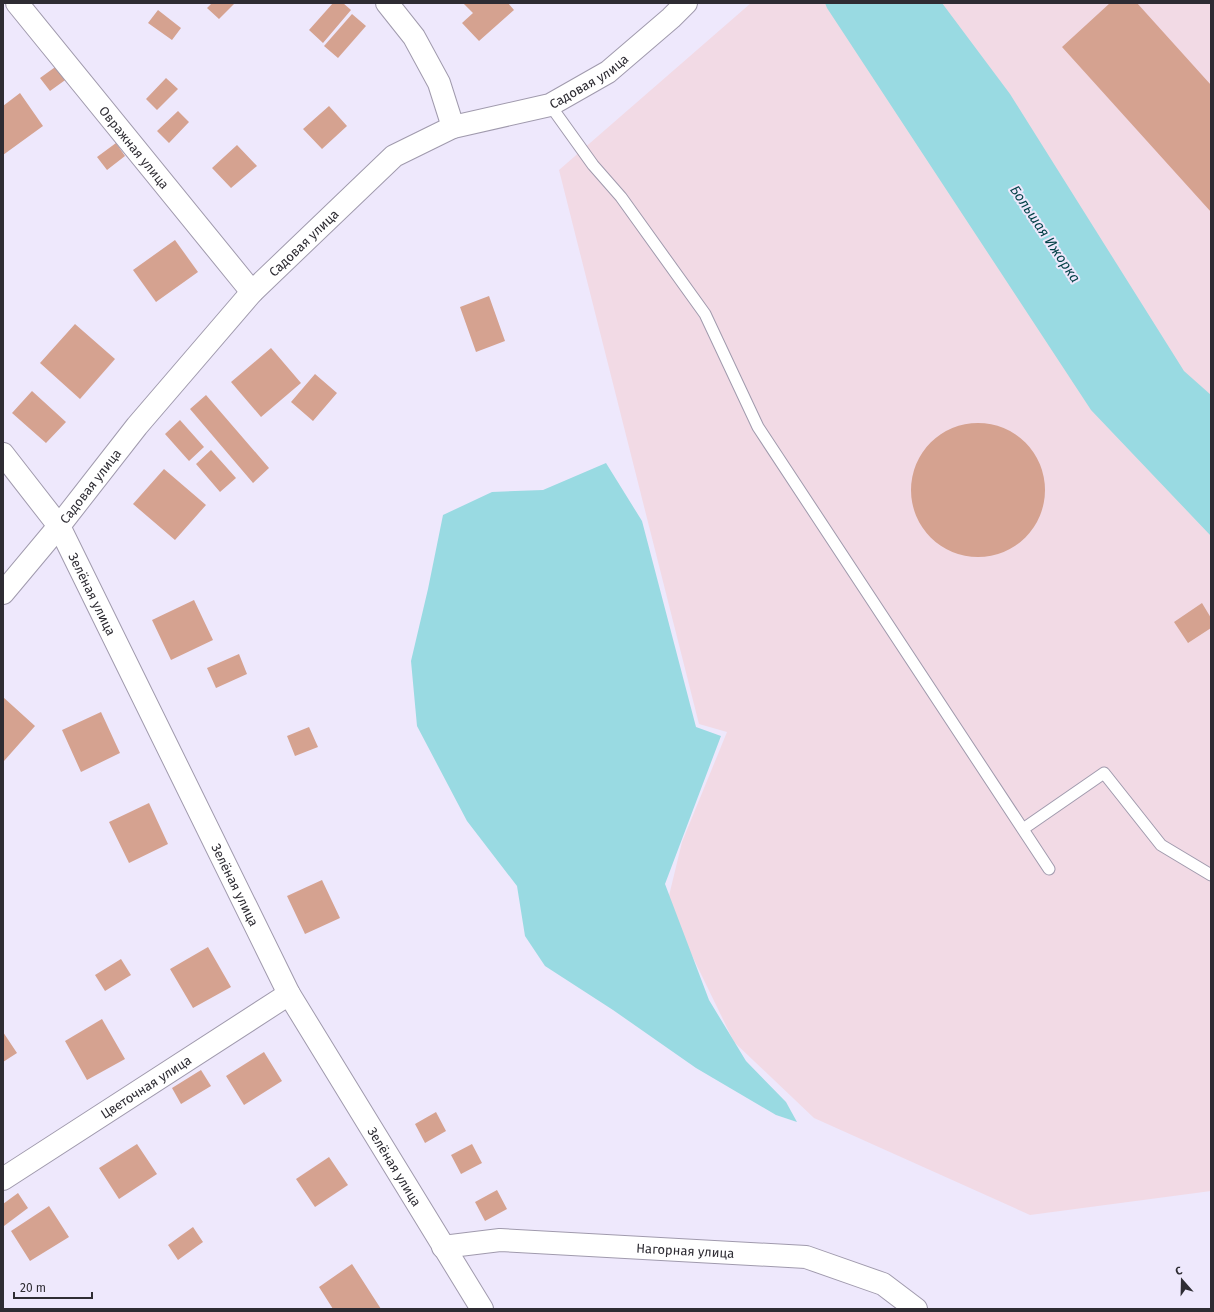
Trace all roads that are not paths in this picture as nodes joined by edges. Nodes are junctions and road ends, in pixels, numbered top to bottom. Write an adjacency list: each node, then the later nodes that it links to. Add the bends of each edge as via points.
1 (17, 3): 6 (street, Овражная улица)
2 (387, 3): 5 (street, via 414,37 439,83)
3 (686, 3): 4 (street, Садовая улица, via 608,72)
4 (550, 105): 5 (street, Садовая улица); 10 (lane, via 593,165 621,197 705,314 758,427)
5 (453, 128): 6 (street, Садовая улица, via 394,156)
6 (252, 292): 8 (street, Садовая улица, via 137,426)
7 (3, 454): 8 (street, Зелёная улица)
8 (59, 526): 9 (street, Садовая улица); 13 (street, Зелёная улица)
9 (3, 593)
10 (1023, 829): 11 (lane); 12 (lane, via 1104,773 1161,845)
11 (1049, 870)
12 (1211, 875)
13 (289, 994): 14 (street, Цветочная улица); 15 (street, Зелёная улица)
14 (3, 1179)
15 (443, 1247): 16 (street, Зелёная улица); 17 (street, Нагорная улица, via 500,1240 806,1257 883,1284)
16 (482, 1309)
17 (916, 1309)

